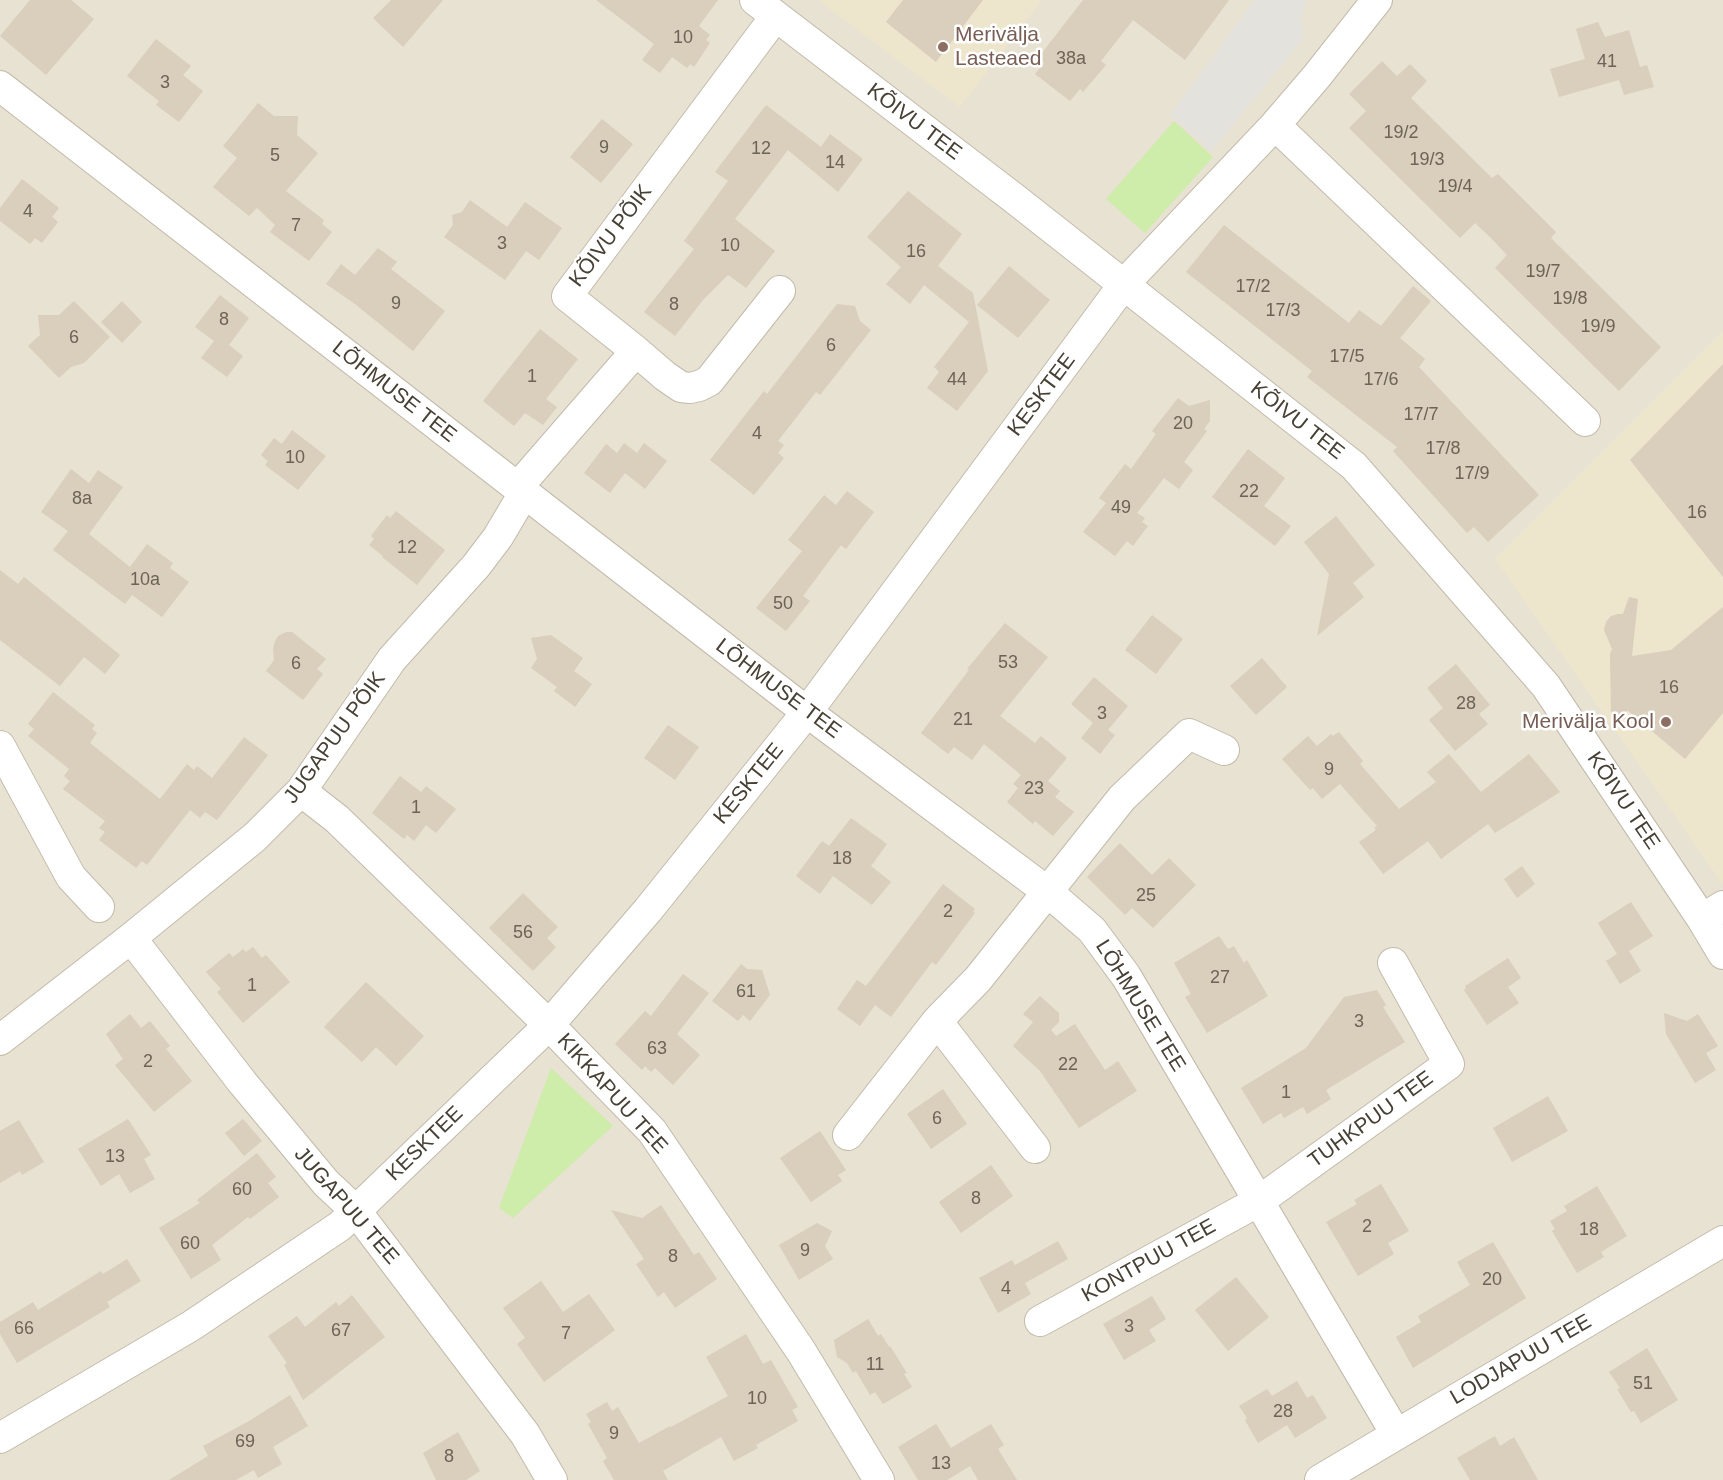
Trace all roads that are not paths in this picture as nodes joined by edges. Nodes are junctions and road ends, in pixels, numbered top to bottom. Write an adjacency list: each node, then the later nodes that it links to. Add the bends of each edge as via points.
1 (1377, 0): 4 (street, KESKTEE)
2 (765, 8): 5 (street, KÕIVU TEE); 7 (street, KÕIVU PÕIK, via 567,296)
3 (0, 86): 9 (street, LÕHMUSE TEE)
4 (1275, 125): 5 (street, KESKTEE); 8 (street)
5 (1124, 284): 10 (street, KESKTEE); 16 (street, KÕIVU TEE, via 1354,466 1546,686)
6 (780, 291): 7 (street, via 709,381 699,386 681,387)
7 (636, 351): 9 (street)
8 (1585, 421)
9 (520, 491): 10 (street, LÕHMUSE TEE); 13 (street, JUGAPUU PÕIK, via 498,537 392,659)
10 (807, 712): 14 (street, LÕHMUSE TEE); 21 (street, KESKTEE, via 648,910)
11 (0, 746): 15 (street, via 71,877)
12 (1224, 750): 14 (street, via 1189,734 1122,798)
13 (301, 791): 17 (street, JUGAPUU PÕIK, via 255,837); 21 (street, KIKKAPUU TEE, via 337,819)
14 (1048, 892): 20 (street, via 978,979); 25 (street, LÕHMUSE TEE, via 1092,930 1126,975)
15 (99, 907)
16 (1713, 913): 18 (street, KÕIVU TEE)
17 (131, 938): 22 (street, JUGAPUU PÕIK); 26 (street, JUGAPUU TEE, via 242,1082 326,1183)
18 (1723, 954)
19 (1392, 963): 25 (street, TUHKPUU TEE, via 1449,1064)
20 (937, 1021): 23 (street); 24 (street)
21 (549, 1025): 26 (street, KESKTEE); 32 (street, KIKKAPUU TEE, via 652,1131 801,1351)
22 (0, 1040)
23 (848, 1135)
24 (1035, 1148)
25 (1259, 1201): 28 (street, KONTPUU TEE); 29 (street, LÕHMUSE TEE)
26 (356, 1211): 30 (street, KESKTEE, via 340,1226 191,1326); 31 (street, JUGAPUU TEE, via 525,1434)
27 (1723, 1241): 29 (street, LODJAPUU TEE)
28 (1040, 1321)
29 (1396, 1434): 33 (street, LODJAPUU TEE)
30 (0, 1438)
31 (544, 1477)
32 (879, 1480)
33 (1320, 1480)

